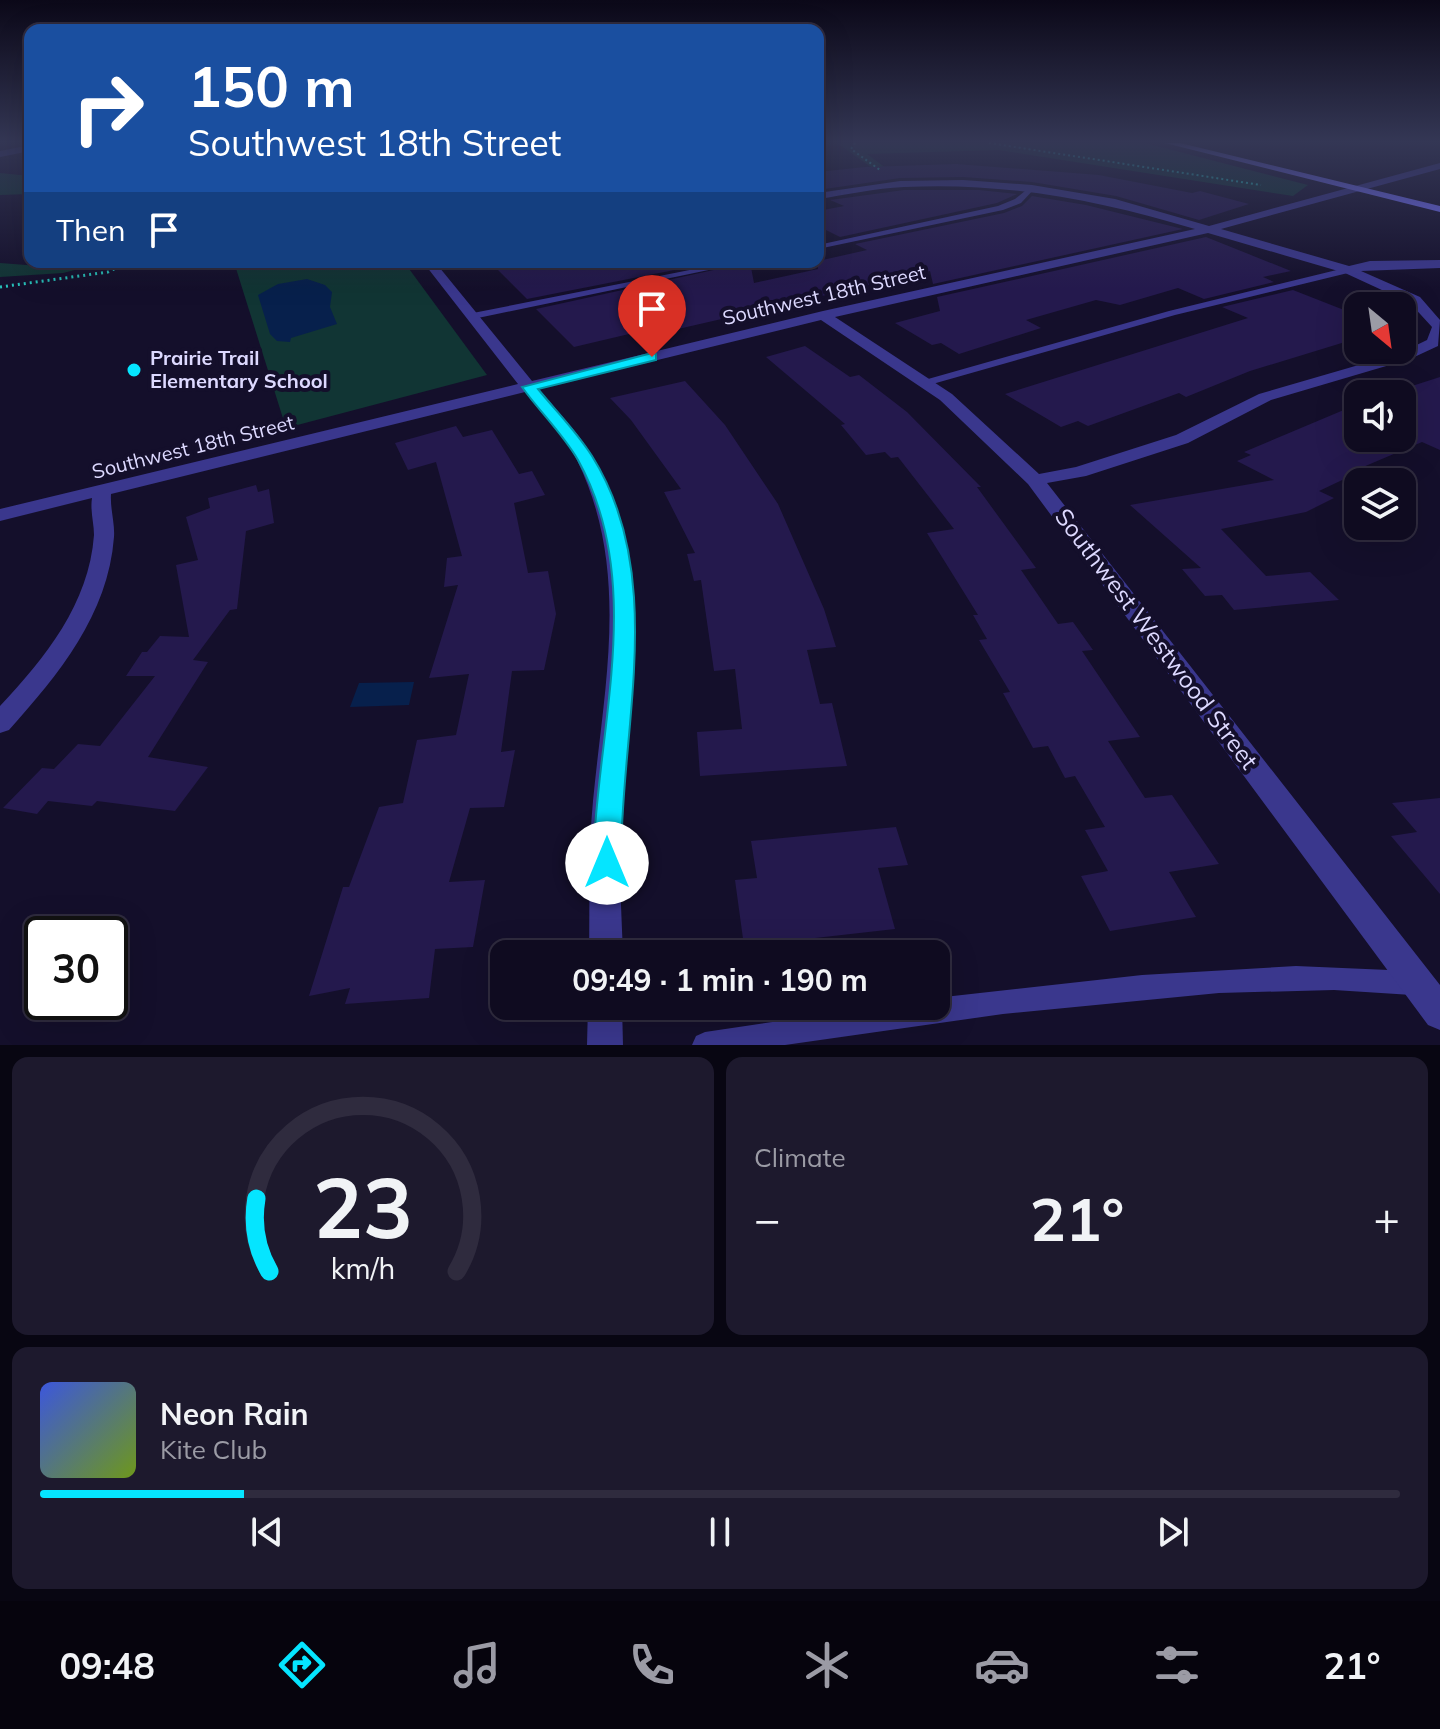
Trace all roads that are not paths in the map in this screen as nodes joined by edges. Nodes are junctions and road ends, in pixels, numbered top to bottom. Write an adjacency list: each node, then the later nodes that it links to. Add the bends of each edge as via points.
1 (847, 192): 7 (street)
2 (1028, 192): 11 (lane, via 1000,208)
3 (1054, 192): 10 (street, via 1115,202)
4 (1349, 192): 10 (street, Southwest 18th Street)
5 (1370, 192): 9 (main road)
6 (1410, 192): 8 (main road)
7 (824, 195)
8 (1440, 199)
9 (1440, 209)
10 (1209, 229): 15 (street); 16 (street, Southwest 18th Street)
11 (824, 246)
12 (1440, 264): 15 (street)
13 (439, 268): 17 (street)
14 (713, 268): 17 (lane)
15 (1349, 270): 18 (lane, via 1201,305); 20 (street, via 1415,300 1439,327 1433,343 1265,397 1182,439 1079,472)
16 (823, 315): 18 (street, Southwest Westwood Street); 19 (street, Southwest 18th Street)
17 (473, 316): 19 (street)
18 (925, 383): 20 (street, Southwest Westwood Street)
19 (529, 387): 21 (street, Southwest 18th Street); 24 (street, via 584,456 598,483 615,537 626,613 607,802)
20 (1035, 480): 25 (street, Southwest Westwood Street)
21 (102, 490): 22 (street, Southwest 18th Street); 23 (street, via 104,534 93,595 47,671)
22 (0, 515)
23 (0, 723)
24 (606, 940)
25 (1430, 983): 26 (street, Southwest Westwood Street); 29 (lane, via 1361,977 1237,978 938,1007)
26 (1440, 1013)
27 (605, 1020): 28 (street)
28 (605, 1045)
29 (705, 1045)

